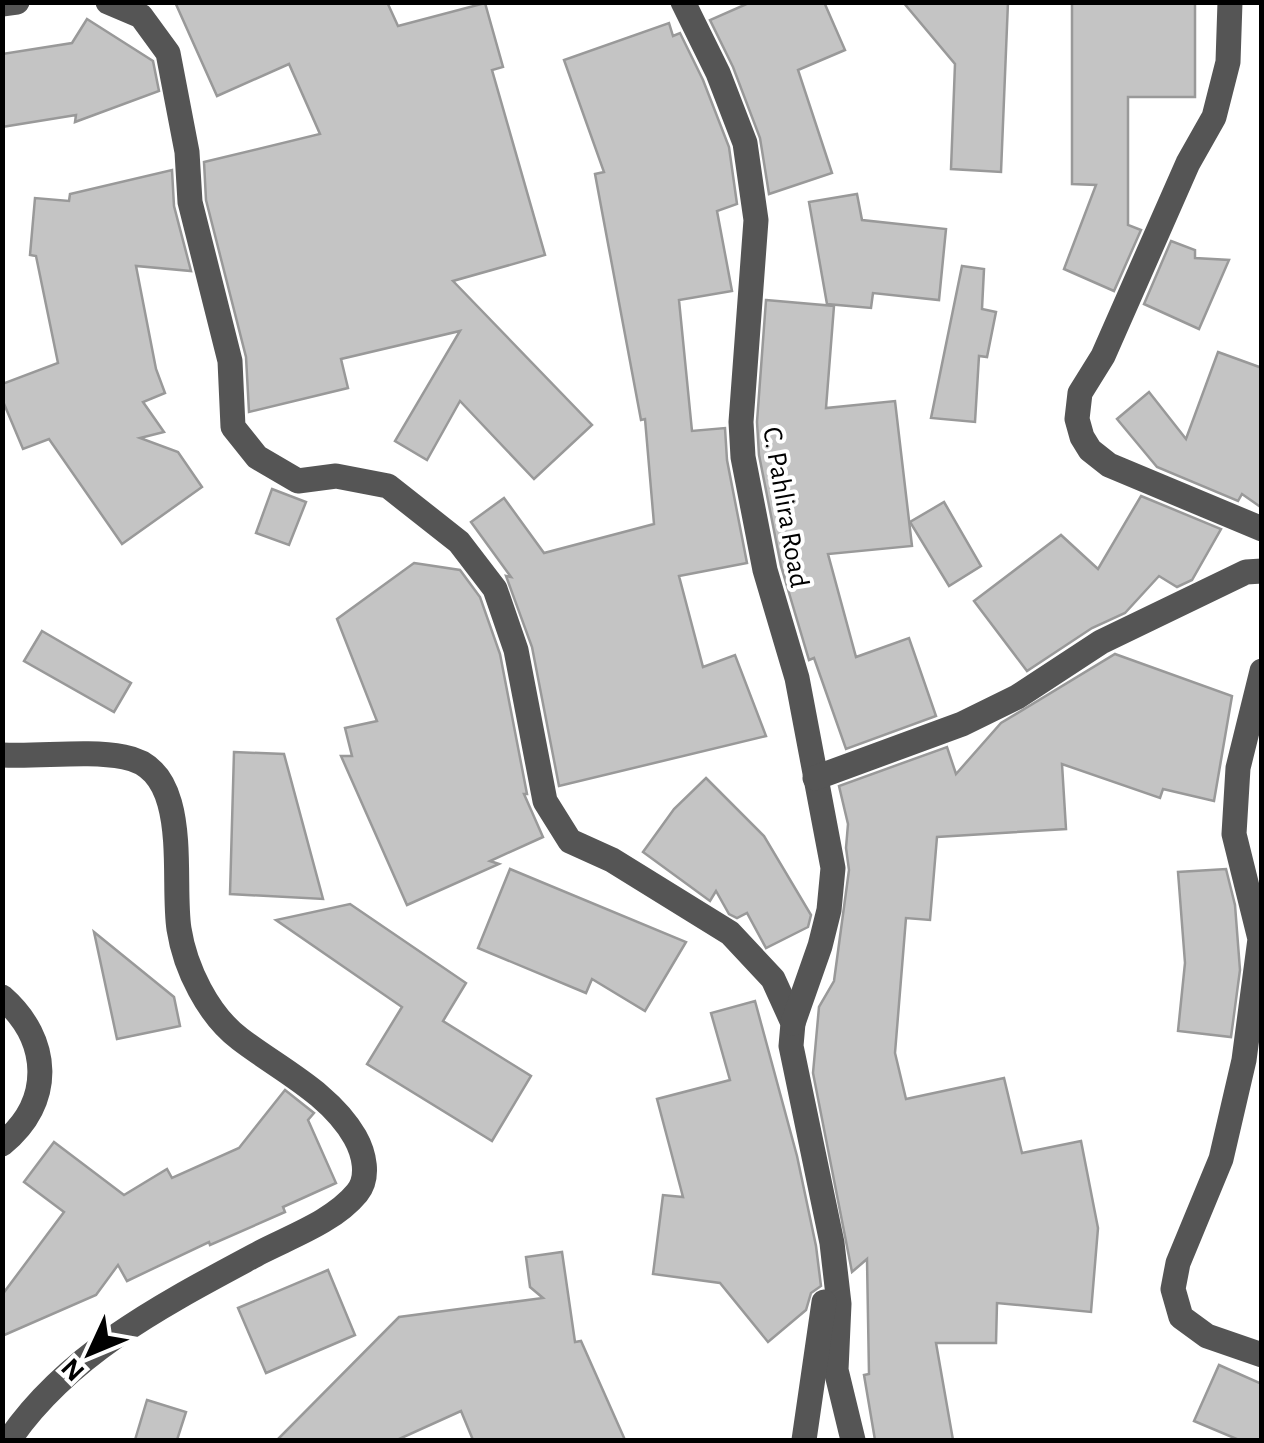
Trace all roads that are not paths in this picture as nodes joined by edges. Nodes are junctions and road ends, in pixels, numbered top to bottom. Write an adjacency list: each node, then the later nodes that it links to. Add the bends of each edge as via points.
1 (16, 2): 5 (street)
2 (108, 2): 12 (street, via 141,16 168,53 190,202 230,361 233,428 258,458 298,481 336,476 388,486 459,542 495,589 516,650 545,801 570,840 730,933 773,980)
3 (683, 2): 10 (street, C. Pahlira Road, via 745,144 756,220 742,457)
4 (1230, 2): 6 (street, via 1228,62 1214,117 1080,393 1077,419 1090,450 1110,465)
5 (2, 4)
6 (1262, 529)
7 (1262, 571): 10 (street, via 1246,572 1101,642 962,724)
8 (1262, 670): 15 (street, via 1238,768 1234,834 1260,939 1244,1060 1221,1158 1172,1290 1181,1317 1207,1336)
9 (2, 755): 17 (street, via 122,756 158,774 172,807 179,930 203,994 237,1037 332,1109 366,1161 360,1190 339,1211 113,1337 60,1380)
10 (815, 778): 12 (street, C. Pahlira Road, via 832,882 820,946)
11 (2, 997): 13 (street, via 27,1023 40,1089 33,1112)
12 (793, 1023): 14 (street, via 791,1046)
13 (2, 1144)
14 (832, 1243): 16 (street); 18 (street, via 839,1304 836,1370)
15 (1262, 1355)
16 (807, 1437)
17 (10, 1440)
18 (853, 1440)

